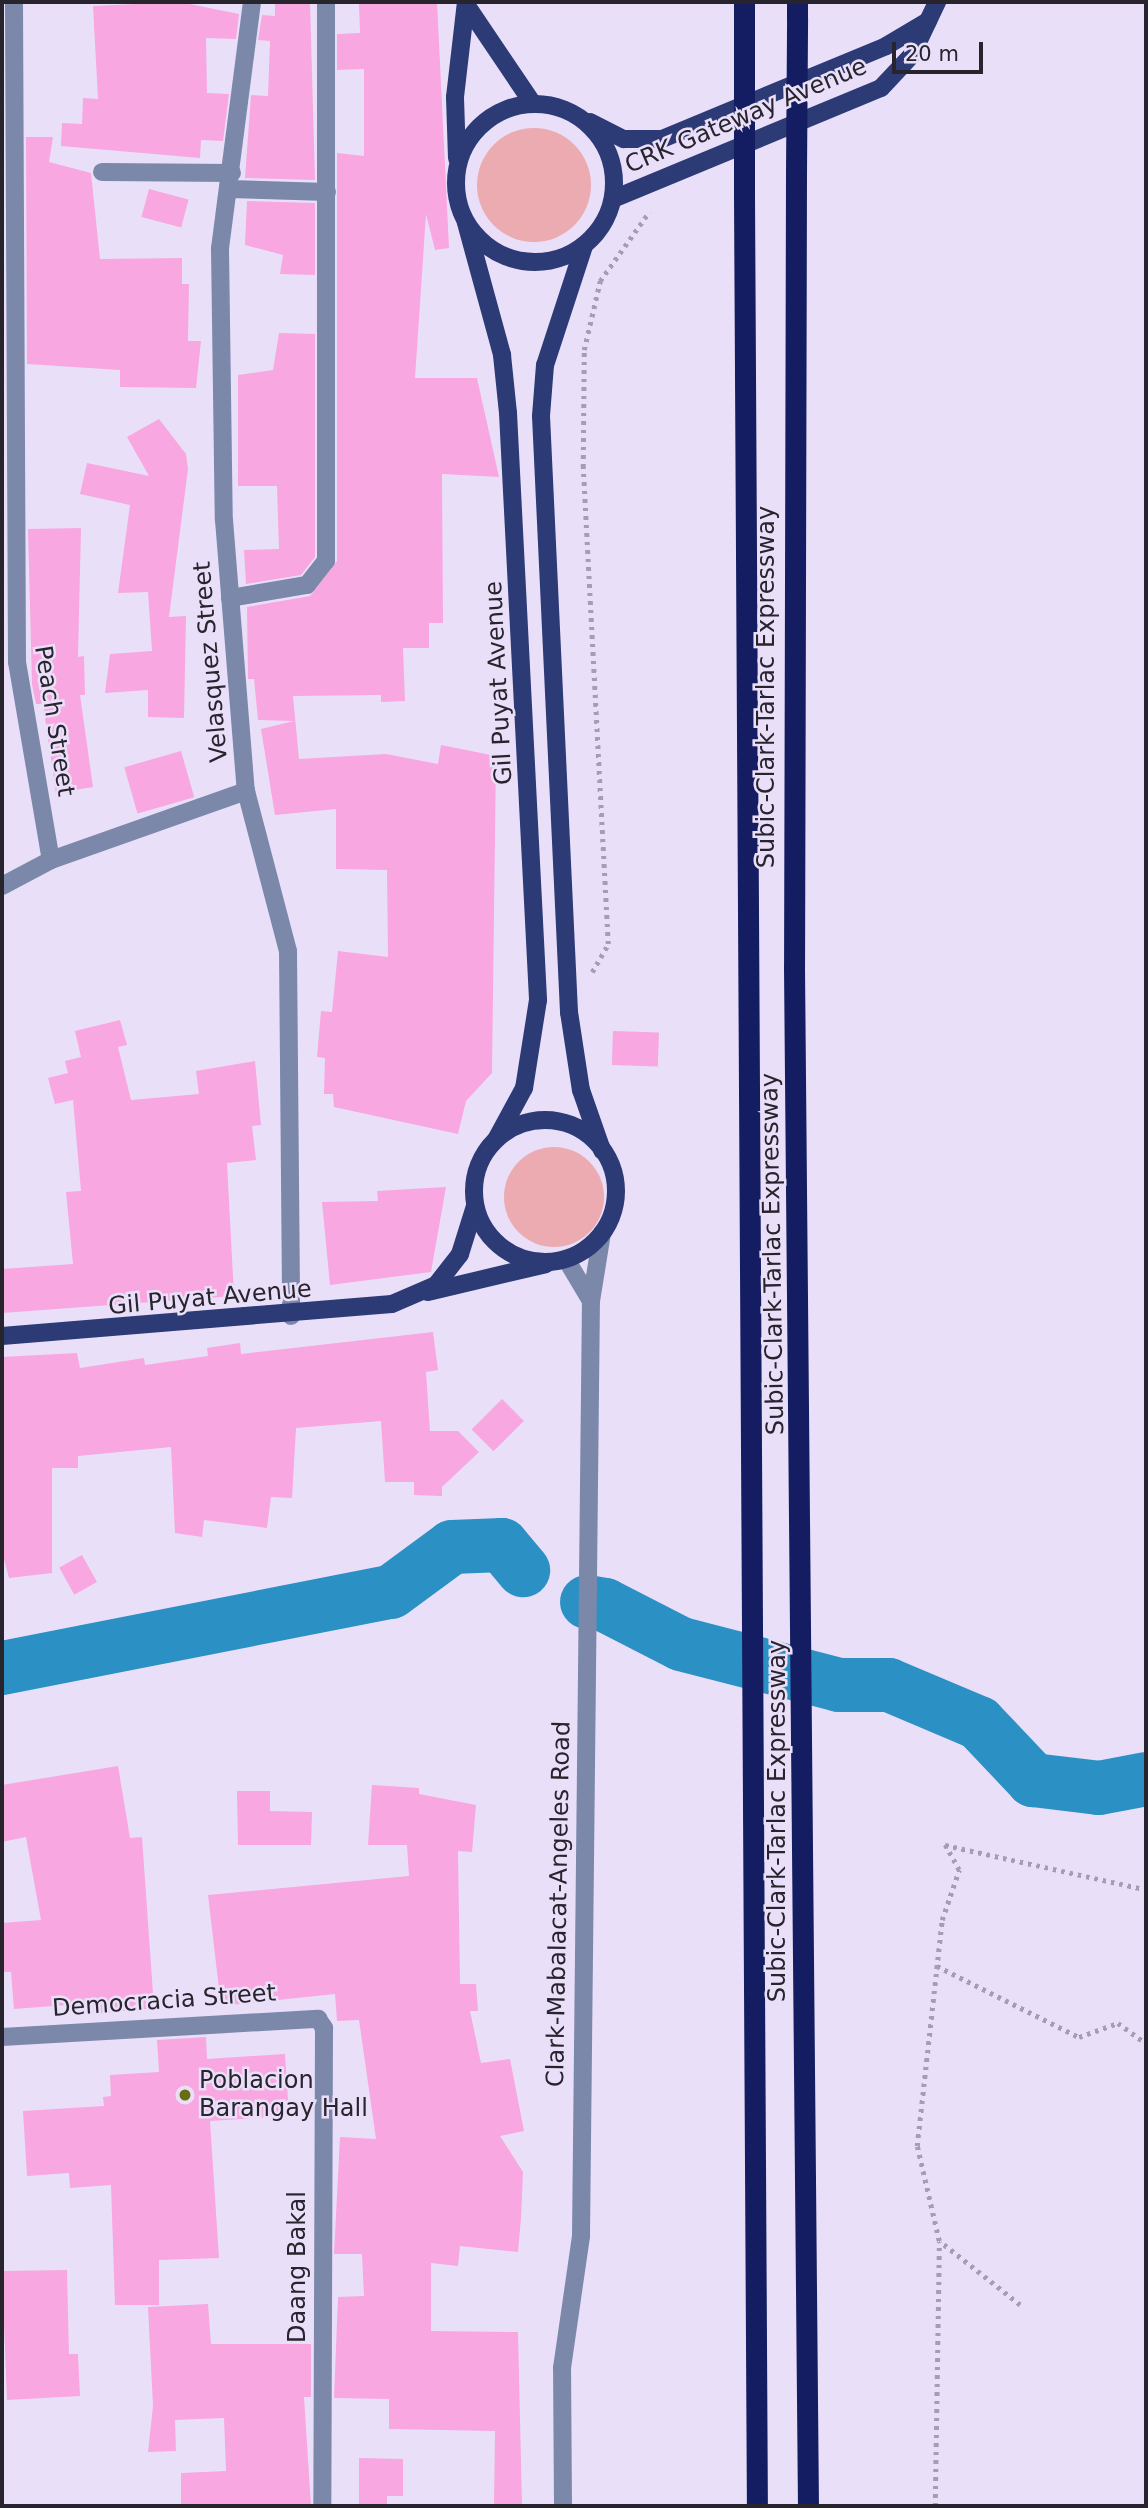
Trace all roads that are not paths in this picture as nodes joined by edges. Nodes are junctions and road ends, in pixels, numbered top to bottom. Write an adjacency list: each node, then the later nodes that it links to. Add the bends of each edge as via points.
1 (14, 2): 20 (street, Peach Street, via 16,662)
2 (252, 2): 13 (street, Velasquez Street)
3 (326, 2): 14 (street)
4 (744, 2): 35 (highway, Subic-Clark-Tarlac Expressway, bridge)
5 (937, 2): 8 (main road)
6 (467, 4): 9 (main road); 11 (main road, via 455,97)
7 (797, 10): 36 (highway, Subic-Clark-Tarlac Expressway, bridge, via 792,565)
8 (928, 21): 10 (main road, CRK Gateway Avenue, via 886,46 662,139 624,139); 15 (main road, CRK Gateway Avenue, via 897,76)
9 (533, 104): 10 (main road); 11 (main road, via 485,121)
10 (578, 116): 15 (main road, via 612,161)
11 (457, 165): 16 (main road, via 455,186)
12 (102, 172): 13 (street)
13 (231, 181): 14 (street); 18 (street, Velasquez Street, via 220,249)
14 (327, 192): 18 (street, via 326,561 307,584)
15 (613, 199): 17 (main road)
16 (466, 223): 17 (main road, via 511,259 549,261); 22 (main road, Gil Puyat Avenue, via 502,355 508,413 538,1000 524,1088)
17 (584, 246): 23 (main road, via 545,365 541,416 569,1012 581,1090)
18 (230, 597): 19 (street, Velasquez Street)
19 (246, 791): 20 (street); 29 (street, Velasquez Street, via 288,951)
20 (51, 860): 21 (street)
21 (2, 886)
22 (497, 1138): 23 (main road, via 523,1124 552,1121 581,1130); 24 (main road, via 477,1169)
23 (602, 1150): 25 (main road, via 616,1192)
24 (475, 1206): 26 (main road, via 487,1233 509,1252); 27 (main road, Gil Puyat Avenue, via 460,1254 436,1285)
25 (602, 1233): 26 (main road); 28 (street, Clark-Mabalacat-Angeles Road)
26 (559, 1260): 27 (main road, Gil Puyat Avenue); 28 (street, Clark-Mabalacat-Angeles Road)
27 (421, 1293): 29 (main road, Gil Puyat Avenue, via 371,1309)
28 (591, 1301): 34 (street, Clark-Mabalacat-Angeles Road, via 581,2236 562,2368)
29 (292, 1316): 30 (main road, Gil Puyat Avenue)
30 (2, 1336)
31 (324, 2028): 32 (street, Democracia Street, via 307,2015); 33 (street, Daang Bakal)
32 (2, 2037)
33 (322, 2506)
34 (563, 2506)
35 (757, 2506)
36 (808, 2506)

